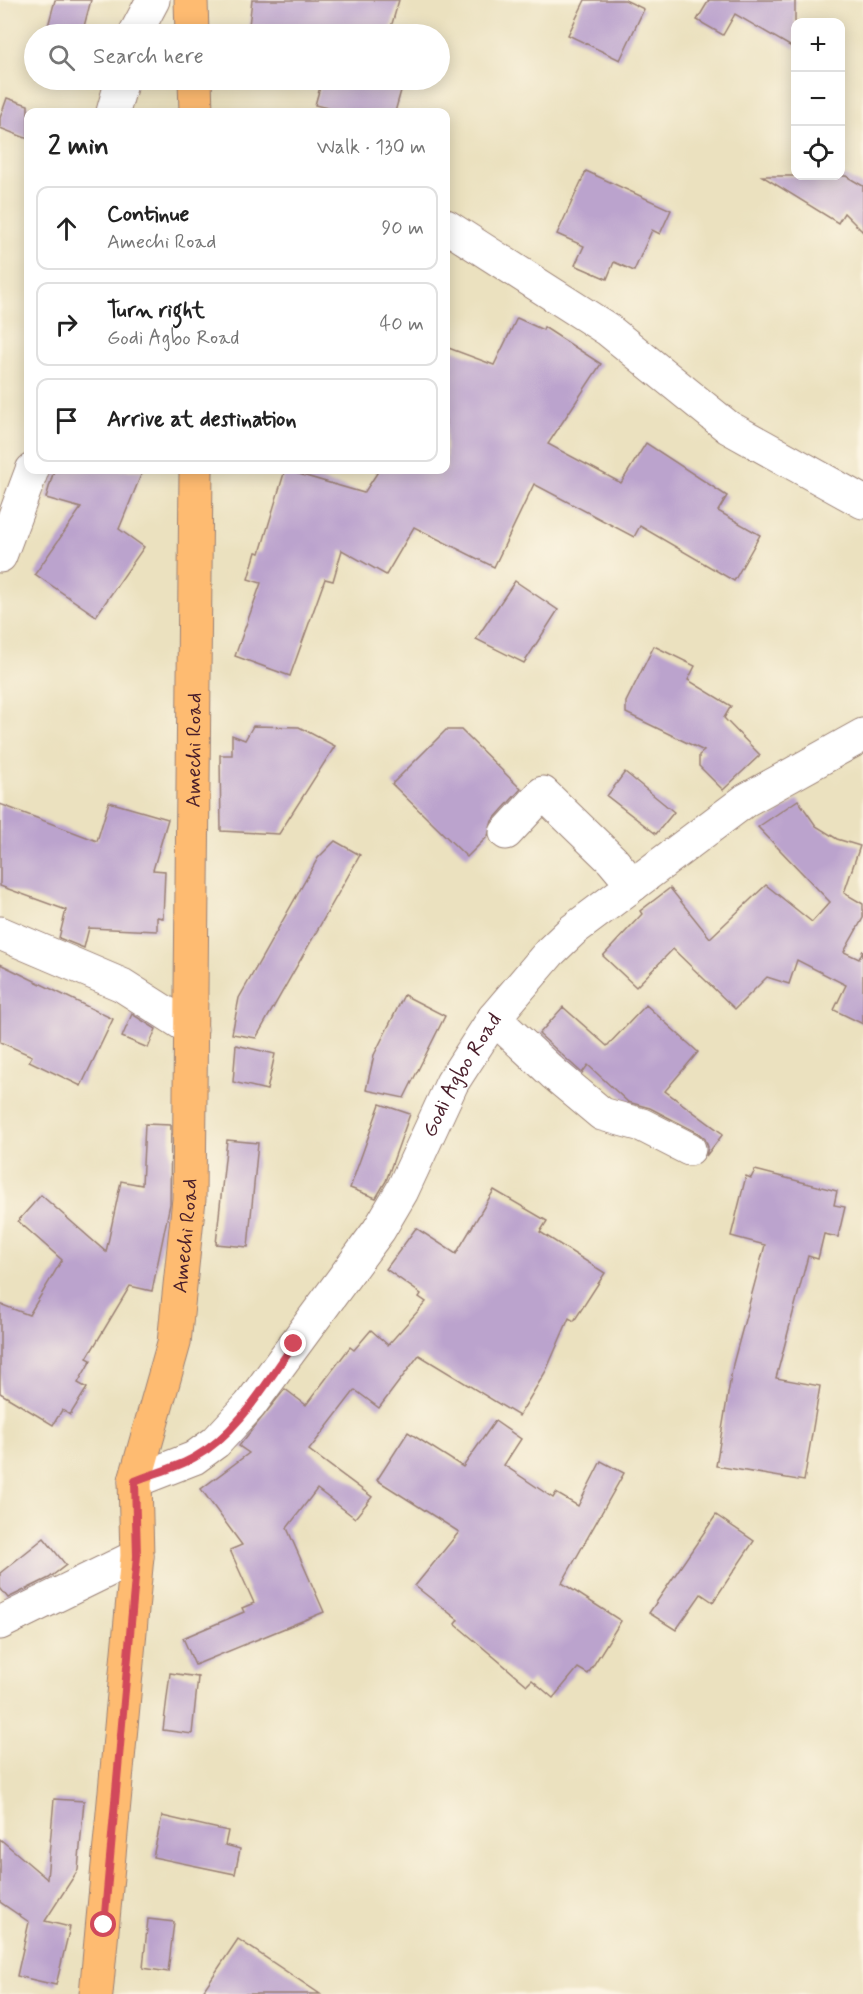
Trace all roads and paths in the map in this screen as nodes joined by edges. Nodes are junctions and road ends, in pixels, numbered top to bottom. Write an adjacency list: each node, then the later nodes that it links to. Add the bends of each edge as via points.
1 (153, 0): 3 (street)
2 (191, 0): 4 (main road)
3 (140, 24)
4 (192, 24)
5 (119, 90): 7 (street)
6 (195, 90): 8 (main road)
7 (114, 108)
8 (196, 108)
9 (450, 229): 12 (street, via 607,329 728,427)
10 (31, 474): 13 (street)
11 (196, 474): 19 (main road, Amechi Road)
12 (863, 502)
13 (0, 556)
14 (863, 735): 16 (street, Godi Agbo Road, via 746,800)
15 (506, 833): 16 (street, via 543,793)
16 (633, 885): 18 (street, Godi Agbo Road, via 573,930)
17 (0, 933): 19 (street, via 122,986)
18 (494, 1017): 20 (street, via 602,1114 642,1125); 21 (street, Godi Agbo Road, via 452,1083 380,1230 250,1405 216,1442 194,1458)
19 (191, 1029): 21 (main road, Amechi Road, via 189,1199 174,1343)
20 (689, 1149)
21 (135, 1481): 22 (main road, Amechi Road)
22 (137, 1556): 23 (street); 24 (main road, Amechi Road)
23 (0, 1623)
24 (96, 1994)

